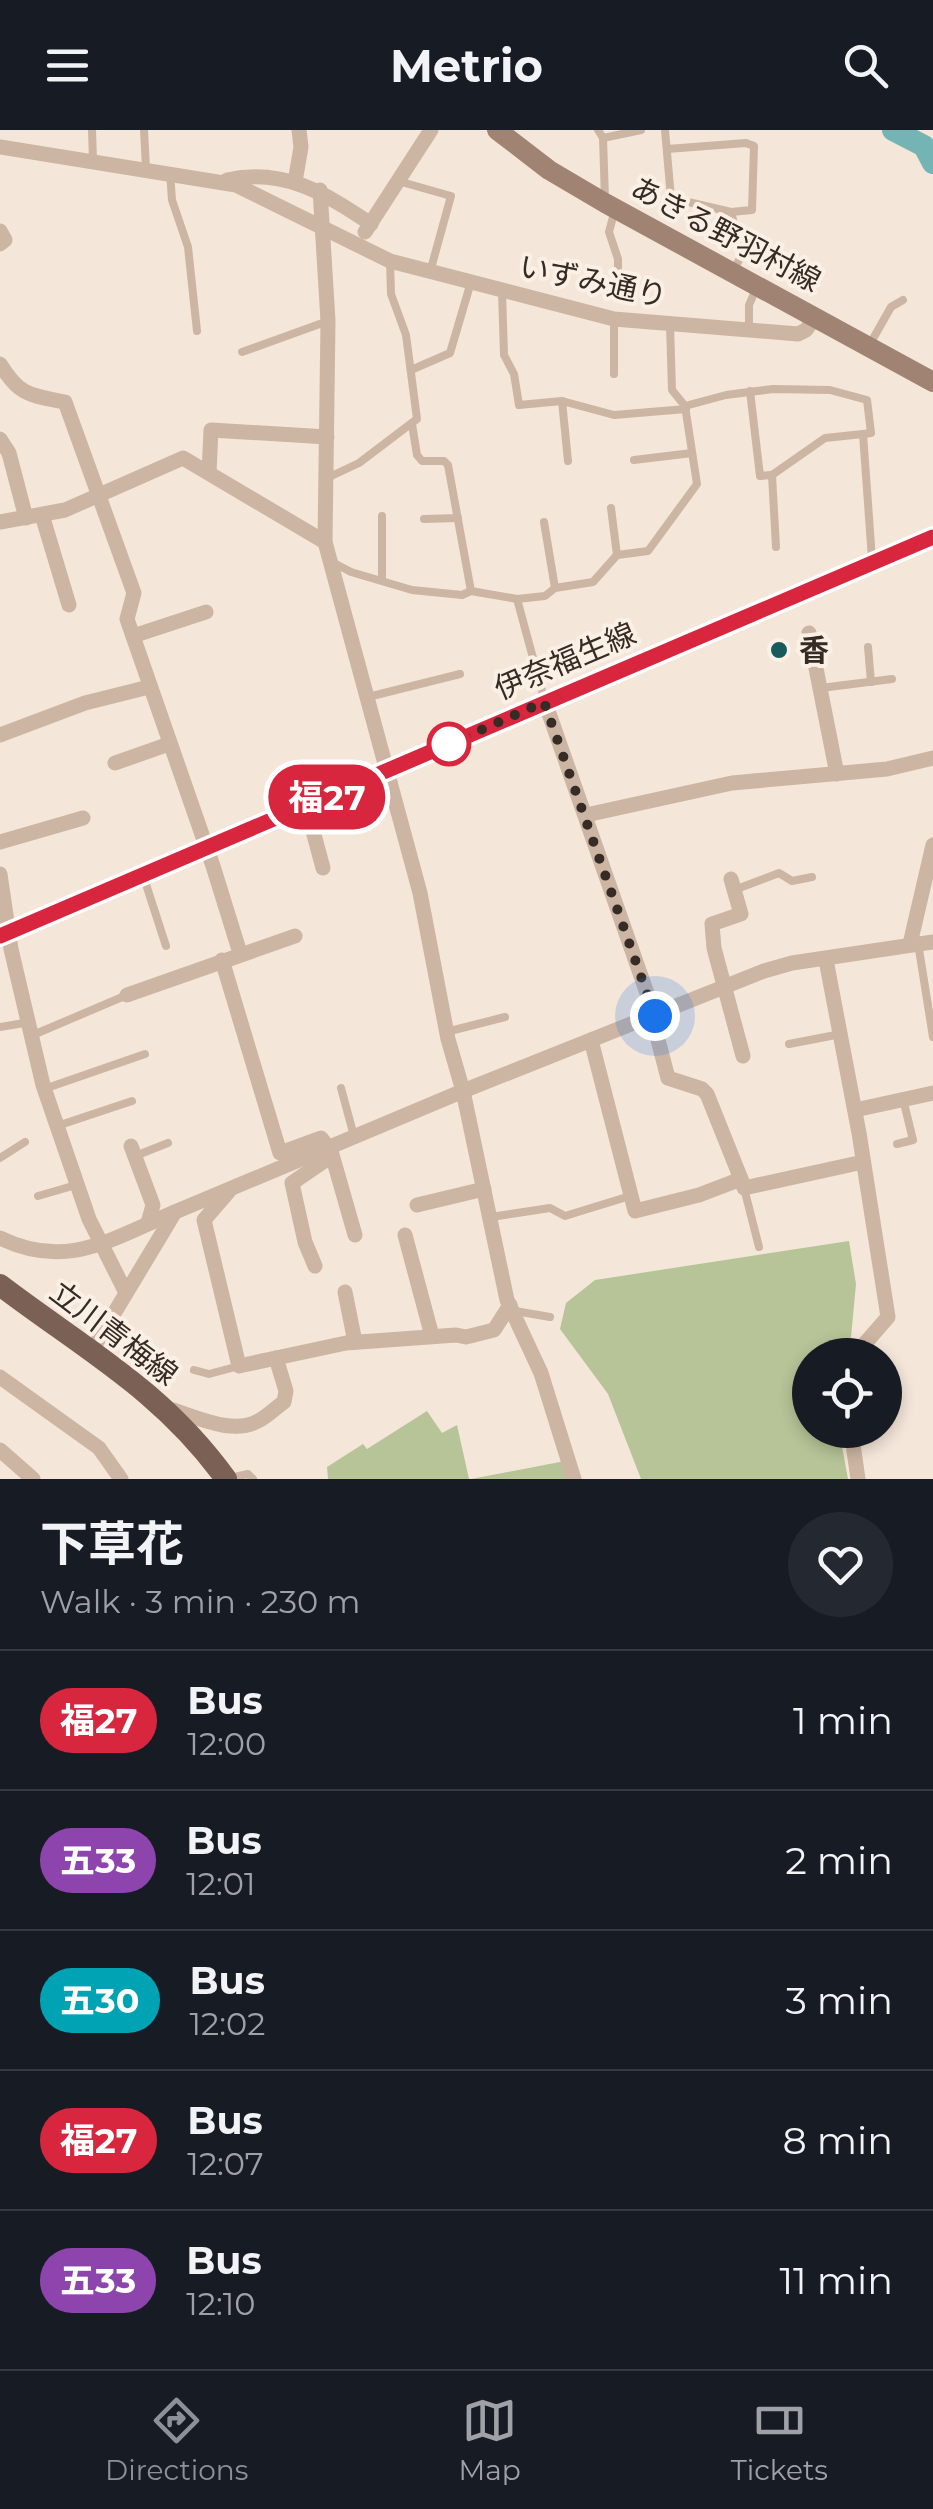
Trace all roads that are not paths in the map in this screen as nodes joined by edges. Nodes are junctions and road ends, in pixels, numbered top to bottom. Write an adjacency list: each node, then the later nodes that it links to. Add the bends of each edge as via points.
1 (92, 130): 11 (lane)
2 (144, 130): 12 (lane)
3 (300, 130): 16 (street)
4 (432, 130): 15 (street)
5 (497, 130): 18 (main road, あきる野羽村線)
6 (641, 130): 8 (lane)
7 (665, 130): 10 (lane)
8 (600, 134): 18 (lane)
9 (0, 147): 11 (street)
10 (666, 149): 19 (lane, via 672,198); 19 (lane, via 754,146 752,210)
11 (93, 160): 12 (street)
12 (146, 168): 13 (street)
13 (170, 172): 14 (street); 38 (lane, via 188,247)
14 (222, 181): 16 (street, via 243,176); 21 (street, いずみ通り)
15 (398, 181): 20 (street); 26 (lane, via 451,196)
16 (295, 182): 17 (street)
17 (320, 190): 20 (street); 21 (street)
18 (610, 206): 27 (main road, あきる野羽村線); 31 (lane)
19 (731, 212): 27 (lane, via 742,254)
20 (371, 224): 24 (street)
21 (323, 225): 24 (street, いずみ通り); 35 (street)
22 (0, 231): 23 (street)
23 (0, 244)
24 (358, 244): 25 (street, いずみ通り)
25 (390, 260): 26 (street, いずみ通り); 42 (lane, via 391,294)
26 (430, 272): 28 (street, いずみ通り)
27 (732, 272): 29 (main road, あきる野羽村線)
28 (472, 282): 30 (street, いずみ通り); 42 (lane, via 450,352)
29 (758, 285): 33 (main road, あきる野羽村線); 37 (lane)
30 (502, 290): 34 (street, いずみ通り); 46 (lane, via 504,355 519,405)
31 (618, 294)
32 (902, 300): 39 (lane)
33 (816, 316): 37 (street, いずみ通り, via 798,334); 39 (main road, あきる野羽村線)
34 (614, 319): 36 (street, いずみ通り); 43 (lane)
35 (328, 320): 40 (lane); 50 (street)
36 (670, 325): 37 (street, いずみ通り); 47 (lane, via 672,390)
37 (749, 330)
38 (197, 332)
39 (869, 346): 44 (main road, あきる野羽村線)
40 (242, 352)
41 (0, 364): 58 (street, via 25,394 64,402)
42 (412, 370): 48 (lane)
43 (614, 374)
44 (933, 382)
45 (750, 391): 47 (lane); 49 (lane, via 830,390 867,397 871,433); 56 (lane, via 760,476)
46 (562, 402): 47 (lane, via 614,415); 54 (lane)
47 (686, 408): 52 (lane)
48 (412, 424): 57 (lane); 63 (lane, via 416,455 448,464)
49 (862, 434): 56 (lane, via 825,438); 71 (lane)
50 (327, 437): 55 (street, via 211,430); 57 (street)
51 (0, 439): 60 (street)
52 (692, 453): 53 (lane); 69 (lane, via 697,484 648,552)
53 (634, 460)
54 (568, 461)
55 (209, 473): 58 (street, via 183,458); 67 (street)
56 (772, 475): 68 (lane)
57 (326, 478): 67 (street)
58 (101, 496): 60 (street); 79 (street, via 134,593 127,613)
59 (611, 508): 69 (lane)
60 (34, 516): 64 (street); 76 (street)
61 (382, 516): 72 (lane)
62 (424, 518): 63 (lane)
63 (458, 518): 74 (lane)
64 (0, 522)
65 (544, 522): 73 (lane)
66 (933, 537): 71 (main road, 伊奈福生線)
67 (325, 542): 70 (street)
68 (776, 546)
69 (617, 555): 73 (lane, via 593,582)
70 (330, 561): 72 (lane); 86 (street)
71 (872, 563): 87 (main road, 伊奈福生線)
72 (382, 580): 74 (lane, via 412,590)
73 (555, 588): 75 (lane)
74 (472, 591): 75 (lane)
75 (516, 599): 87 (lane)
76 (68, 605)
77 (206, 612): 79 (street)
78 (810, 632): 85 (street)
79 (133, 636): 84 (street)
80 (868, 647): 83 (lane)
81 (460, 674): 86 (lane)
82 (892, 679): 83 (lane)
83 (871, 682): 85 (lane)
84 (149, 687): 88 (street); 89 (street)
85 (822, 688): 93 (street)
86 (368, 697): 92 (street)
87 (544, 702): 92 (main road, 伊奈福生線); 95 (street)
88 (0, 736)
89 (169, 744): 91 (street); 99 (street)
90 (933, 758): 93 (street)
91 (115, 763)
92 (388, 771): 94 (main road, 伊奈福生線); 119 (street)
93 (837, 774): 95 (street, via 732,783)
94 (306, 805): 99 (main road, 伊奈福生線); 100 (street)
95 (586, 815): 115 (street)
96 (83, 818): 97 (street)
97 (0, 842)
98 (933, 846): 108 (street)
99 (207, 848): 102 (main road, 伊奈福生線); 110 (street)
100 (323, 868)
101 (0, 874): 105 (street)
102 (143, 876): 106 (main road, 伊奈福生線); 109 (lane)
103 (812, 877): 104 (lane, via 792,880 779,873)
104 (733, 884): 113 (street, via 741,914 712,924)
105 (2, 906): 106 (street)
106 (4, 934): 118 (street)
107 (294, 936): 110 (street)
108 (920, 943): 112 (street); 121 (lane)
109 (166, 946)
110 (240, 953): 111 (street)
111 (222, 960): 114 (street); 138 (street, via 280,1153 321,1138)
112 (826, 960): 113 (street); 120 (street)
113 (725, 987): 115 (street); 125 (street)
114 (126, 995): 118 (lane)
115 (654, 1016): 122 (street); 142 (street, via 668,1078 707,1094)
116 (505, 1018): 119 (lane)
117 (0, 1027): 118 (lane)
118 (32, 1028): 127 (street)
119 (446, 1032): 128 (street)
120 (841, 1034): 123 (lane); 132 (street)
121 (933, 1037)
122 (591, 1040): 128 (street); 147 (street)
123 (789, 1044)
124 (145, 1054): 127 (lane)
125 (744, 1056)
126 (341, 1088): 134 (lane)
127 (44, 1089): 133 (street)
128 (463, 1091): 134 (street); 145 (street)
129 (933, 1093): 130 (street)
130 (903, 1099): 132 (street); 137 (lane, via 913,1140)
131 (132, 1102): 133 (lane)
132 (855, 1110): 141 (street)
133 (57, 1126): 143 (street)
134 (354, 1136): 138 (street)
135 (24, 1142): 140 (lane)
136 (168, 1143): 139 (lane)
137 (896, 1144)
138 (328, 1147): 144 (street); 152 (street); 157 (street, via 327,1159 292,1183)
139 (133, 1151): 151 (street, via 152,1205)
140 (0, 1158)
141 (864, 1162): 142 (street); 164 (street, via 888,1317)
142 (743, 1183): 147 (street, via 635,1211); 156 (lane)
143 (76, 1185): 146 (lane); 155 (street)
144 (232, 1187): 149 (street); 168 (street, via 204,1220)
145 (484, 1189): 148 (street); 150 (street)
146 (38, 1196)
147 (630, 1196): 150 (lane, via 565,1216 550,1208)
148 (417, 1204)
149 (176, 1212): 151 (street); 160 (street)
150 (491, 1217): 161 (street)
151 (148, 1224): 155 (street)
152 (354, 1235)
153 (405, 1235): 163 (street)
154 (0, 1238): 155 (street, via 49,1254)
155 (102, 1244): 160 (street)
156 (759, 1246)
157 (315, 1266)
158 (0, 1285): 166 (main road, 立川青梅線)
159 (345, 1292): 165 (street)
160 (126, 1293): 166 (street)
161 (512, 1308): 162 (lane); 163 (street, via 494,1330 466,1338); 178 (street, via 541,1373)
162 (550, 1316)
163 (432, 1336): 165 (street)
164 (870, 1338)
165 (355, 1342): 167 (street)
166 (92, 1350): 171 (main road, 立川青梅線)
167 (276, 1358): 168 (street); 171 (street, via 284,1402 257,1422 239,1428)
168 (240, 1366): 169 (lane, via 209,1374)
169 (194, 1370)
170 (0, 1376): 175 (street, via 99,1448)
171 (162, 1407): 176 (main road, 立川青梅線)
172 (854, 1448): 179 (street)
173 (0, 1450): 174 (street)
174 (33, 1479)
175 (120, 1479)
176 (226, 1479): 177 (lane)
177 (252, 1479)
178 (574, 1479)
179 (858, 1479)

